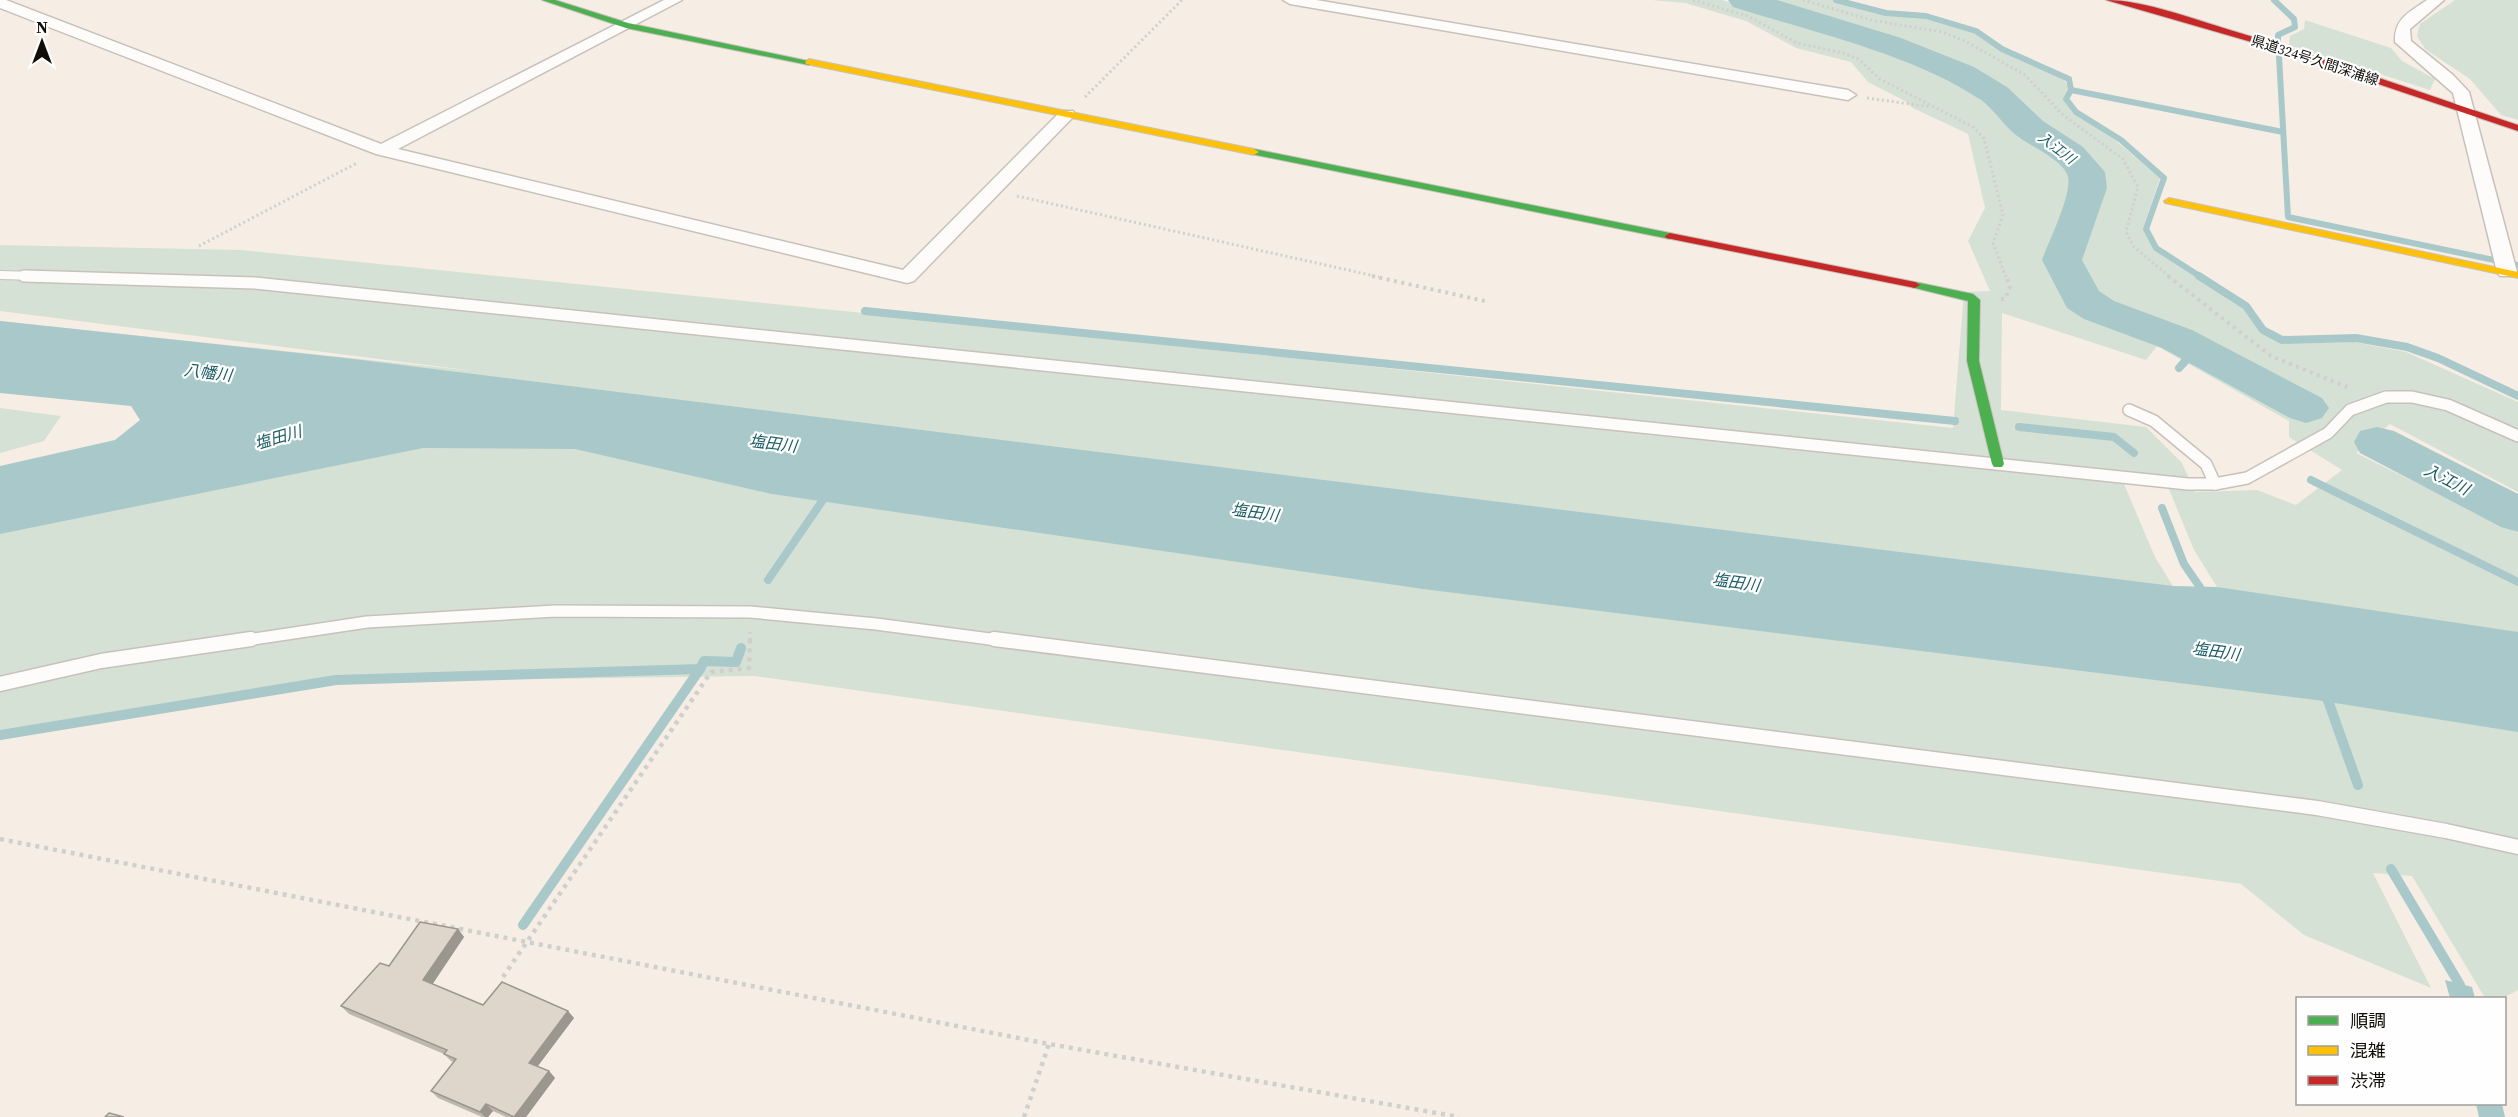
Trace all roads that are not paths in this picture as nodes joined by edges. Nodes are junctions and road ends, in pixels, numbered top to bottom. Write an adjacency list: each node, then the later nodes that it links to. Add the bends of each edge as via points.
1 (546, 0): 7 (street)
2 (675, 0): 7 (street)
3 (1290, 0): 8 (street)
4 (2110, 0): 9 (street, 県道324号久間深浦線, via 2241,36)
5 (2437, 0): 9 (street, via 2409,20 2402,30 2403,42 2449,78 2461,92)
6 (0, 3): 12 (street)
7 (626, 25): 10 (street); 12 (street)
8 (1848, 95)
9 (2468, 111): 11 (street, 県道324号久間深浦線); 14 (street)
10 (1067, 115): 12 (street, via 907,277); 18 (street, via 1969,296 1974,300 1973,361)
11 (2518, 128)
12 (382, 150)
13 (2169, 201): 14 (street)
14 (2513, 274)
15 (0, 275): 18 (lane, via 255,283)
16 (2129, 410): 19 (lane, via 2154,421 2206,464)
17 (2518, 436): 19 (lane, via 2448,405 2412,397 2386,397 2350,411 2328,433 2247,478)
18 (1998, 464): 19 (lane)
19 (2215, 484)
20 (0, 684): 21 (lane, via 101,661 367,622 555,611 750,612 876,624 2317,808)
21 (2518, 847)

